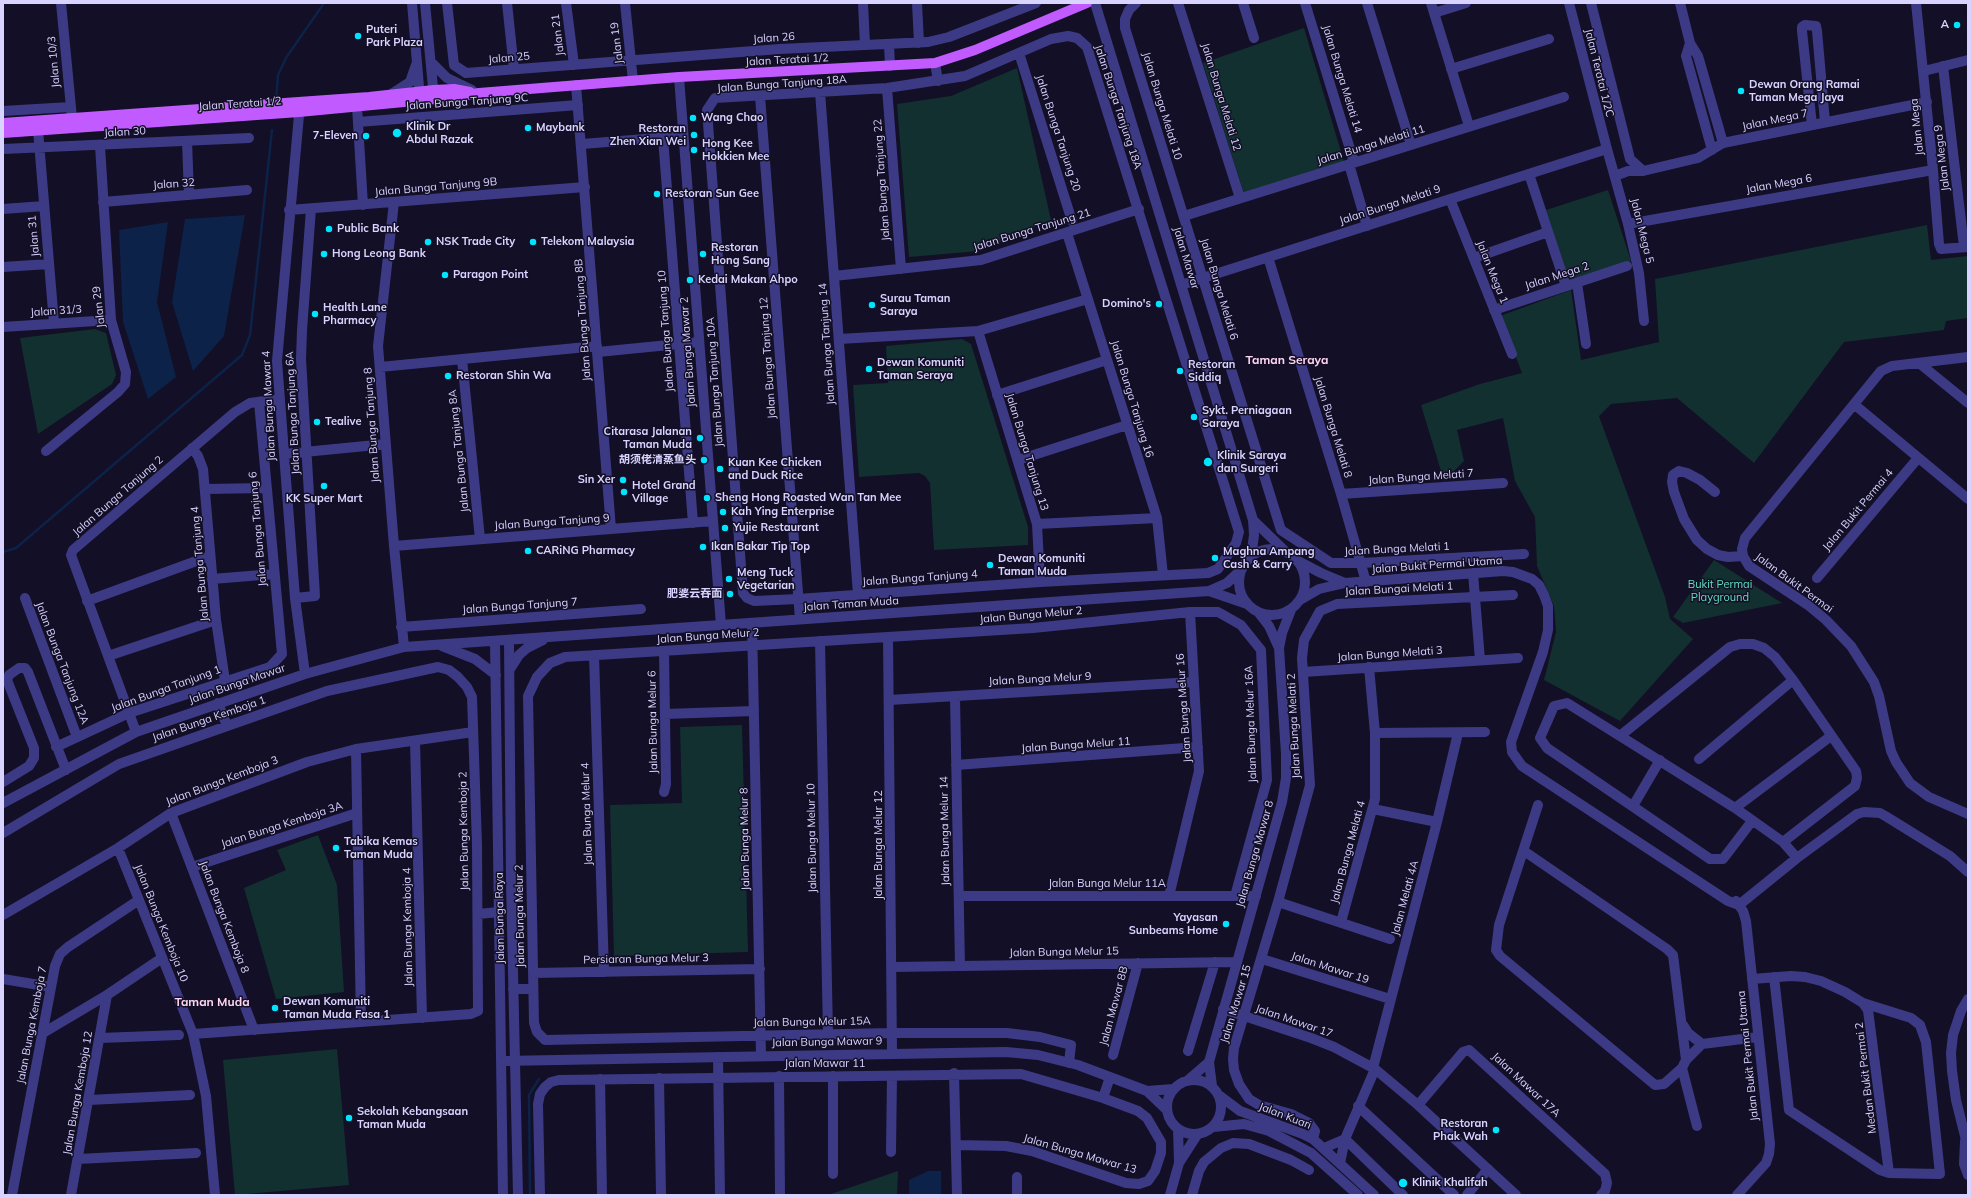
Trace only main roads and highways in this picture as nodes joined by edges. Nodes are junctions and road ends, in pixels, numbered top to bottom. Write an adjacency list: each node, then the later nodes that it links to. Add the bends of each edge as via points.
1 (1086, 3): 2 (main road, Jalan Teratai 1/2, via 975,50 934,63 679,77)
2 (420, 96): 3 (main road, Jalan Teratai 1/2, via 388,95); 4 (main road, Jalan Teratai 1/2, via 356,107)
3 (3, 123)
4 (3, 133)

